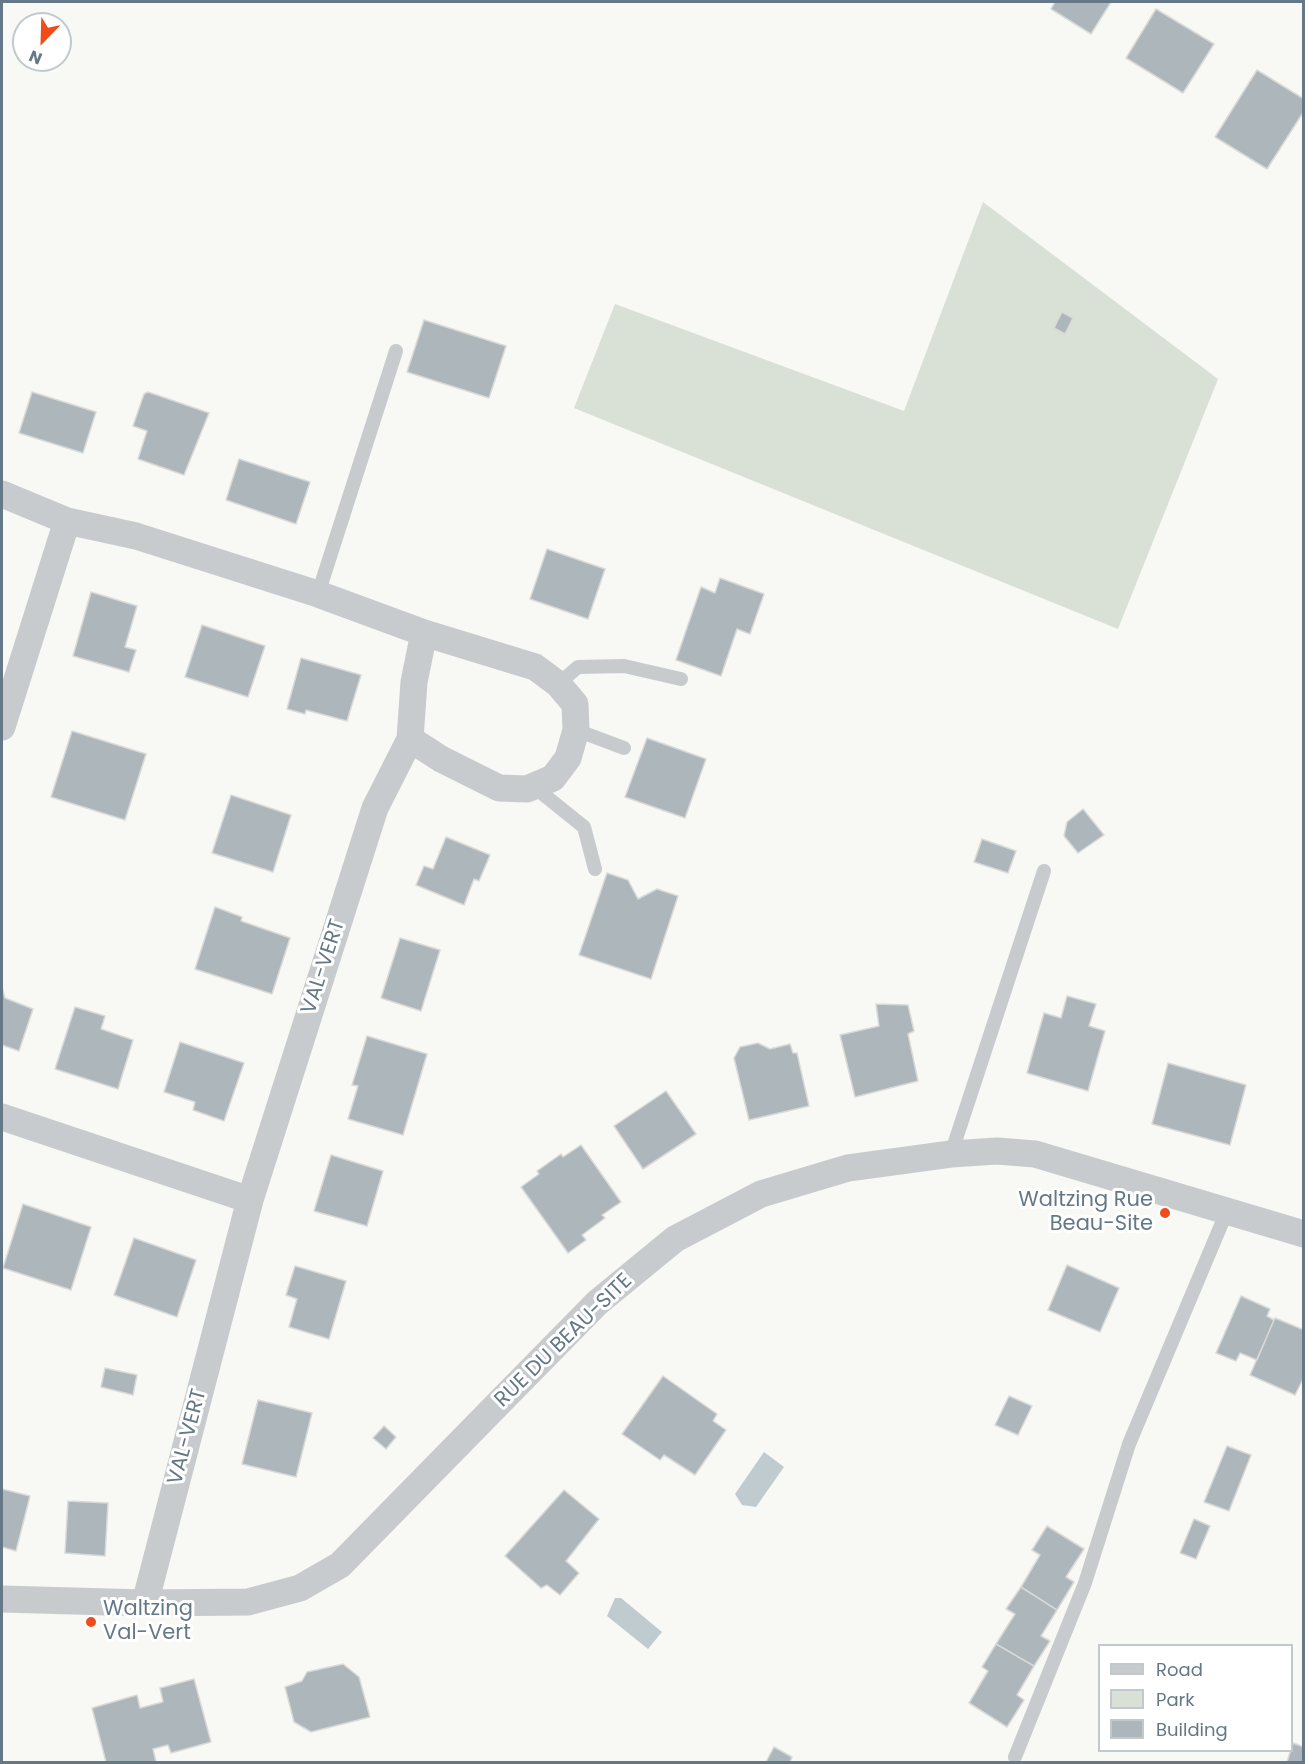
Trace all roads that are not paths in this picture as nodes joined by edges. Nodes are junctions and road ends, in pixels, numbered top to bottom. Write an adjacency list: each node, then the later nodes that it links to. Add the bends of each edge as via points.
1 (396, 351): 4 (lane)
2 (2, 494): 3 (street)
3 (67, 521): 4 (street, via 135,536); 8 (street)
4 (318, 594): 5 (street)
5 (424, 633): 7 (street, via 535,668); 10 (street, VAL-VERT, via 414,682)
6 (681, 679): 7 (lane, via 624,666 578,668)
7 (558, 684): 9 (street, via 575,704)
8 (2, 727)
9 (576, 730): 11 (lane); 12 (street, via 568,758 553,778)
10 (410, 739): 12 (street, via 499,788); 17 (street, VAL-VERT, via 375,808)
11 (624, 748)
12 (533, 786): 13 (lane, via 584,827)
13 (595, 869)
14 (1044, 871): 16 (lane)
15 (2, 1117): 17 (street)
16 (951, 1154): 18 (street, RUE DU BEAU-SITE, via 1035,1154); 21 (street, RUE DU BEAU-SITE, via 848,1168 761,1194 675,1239 597,1303 340,1565 300,1588 248,1602)
17 (250, 1200): 21 (street, VAL-VERT)
18 (1227, 1210): 19 (street, RUE DU BEAU-SITE); 22 (lane, via 1129,1444 1085,1583)
19 (1304, 1234)
20 (2, 1599): 21 (street, RUE DU BEAU-SITE)
21 (145, 1603)
22 (1016, 1757)

